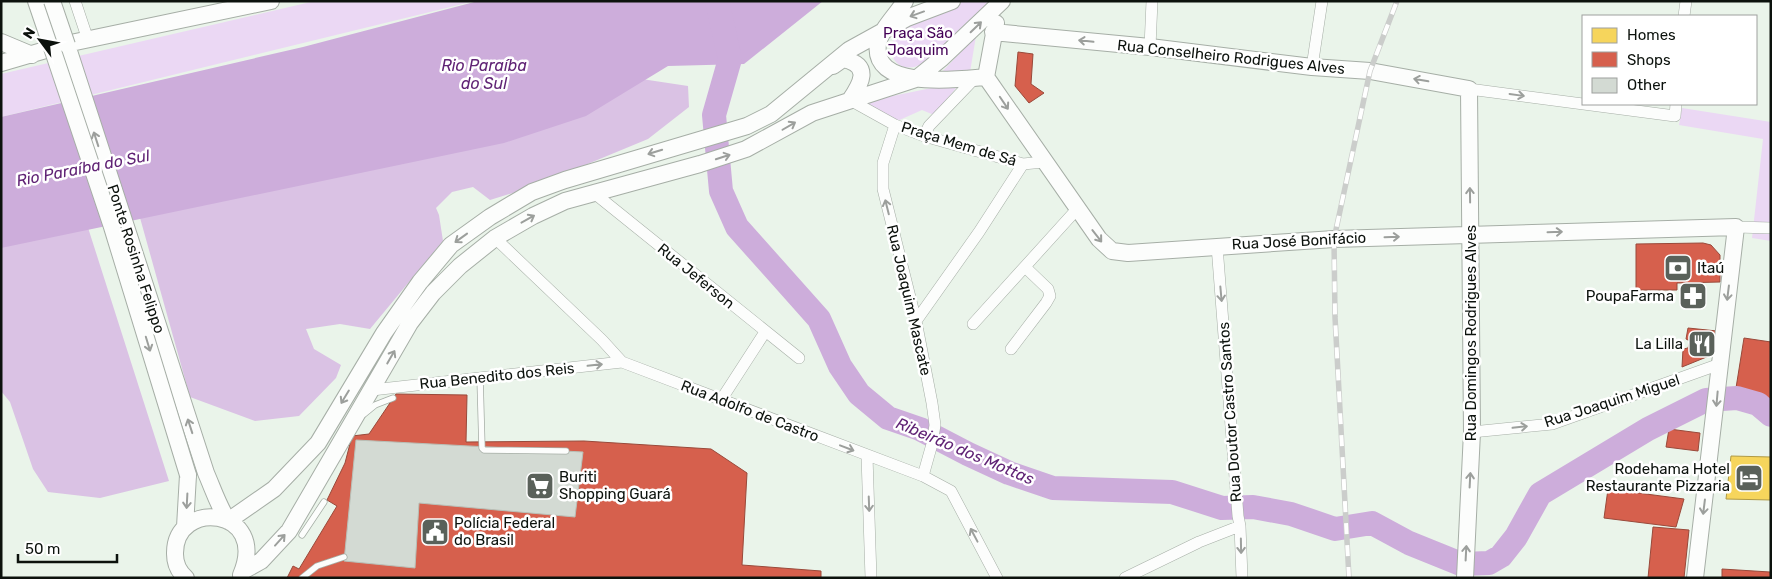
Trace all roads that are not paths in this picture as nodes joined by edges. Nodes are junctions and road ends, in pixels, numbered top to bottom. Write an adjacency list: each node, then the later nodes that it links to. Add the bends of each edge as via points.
1 (36, 1): 16 (street)
2 (52, 1): 16 (street, bridge)
3 (75, 1): 14 (street)
4 (271, 1): 14 (street)
5 (905, 1): 12 (street)
6 (952, 1): 12 (street, one-way to 12, via 907,18)
7 (1002, 1): 13 (street); 23 (street, one-way to 7)
8 (1152, 1): 17 (street)
9 (1322, 1): 20 (street)
10 (1686, 1): 11 (street)
11 (1684, 15)
12 (884, 31): 21 (street, via 849,50); 23 (street, via 878,43 879,56 894,74)
13 (993, 32): 17 (street, Rua Conselheiro Rodrigues Alves, one-way to 13); 22 (street)
14 (88, 40): 18 (street)
15 (1, 42): 18 (street)
16 (59, 47): 58 (street, Ponte Rosinha Felippo, one-way to 16, via 206,473); 60 (street, Ponte Rosinha Felippo, one-way to 60, bridge, via 188,475)
17 (1150, 48): 20 (street, Rua Conselheiro Rodrigues Alves)
18 (32, 55): 19 (street)
19 (1, 63)
20 (1312, 67): 24 (street, Rua Conselheiro Rodrigues Alves, one-way to 20, via 1370,71)
21 (817, 75): 25 (street, via 843,59 852,61 862,73 861,82); 58 (street, one-way to 58, via 770,114 747,126 532,192 451,245 384,333 318,444 274,488)
22 (981, 78): 23 (street); 30 (street, via 929,126); 31 (street, Rua José Bonifácio, one-way to 31)
23 (916, 79): 25 (street)
24 (1469, 89): 26 (street, one-way to 26); 37 (street, Rua Domingos Rodrigues Alves, one-way to 24)
25 (850, 100): 29 (street, Praça Mem de Sá); 33 (street, one-way to 25, via 746,150 812,113)
26 (1582, 104)
27 (1590, 105): 28 (street, one-way to 28, via 1674,116)
28 (1676, 105)
29 (895, 125): 30 (street, Praça Mem de Sá); 41 (street, Rua Joaquim Mascate, one-way to 29, via 883,189 883,163)
30 (924, 136): 32 (street, Praça Mem de Sá)
31 (1044, 162): 32 (street, Praça Mem de Sá); 34 (street, Rua José Bonifácio)
32 (1023, 164): 41 (street)
33 (594, 193): 38 (street, one-way to 33, via 557,205); 43 (street, Rua Jeferson)
34 (1078, 208): 39 (street, Rua José Bonifácio, one-way to 39, via 1099,239 1112,251 1128,253); 40 (street)
35 (1736, 227): 36 (street, Rua José Bonifácio); 37 (street, Rua José Bonifácio, one-way to 35); 47 (street, one-way to 47)
36 (1771, 228)
37 (1471, 235): 39 (street, Rua José Bonifácio, one-way to 37); 52 (street, Rua Domingos Rodrigues Alves)
38 (495, 238): 46 (street, Rua Adolfo de Castro); 49 (street, one-way to 38, via 410,323 433,293)
39 (1217, 246): 59 (street, Rua Doutor Castro Santos, one-way to 59)
40 (1025, 267): 42 (street); 44 (street, via 1048,289 1050,296)
41 (916, 321): 56 (street, Rua Joaquim Mascate, via 935,425)
42 (973, 324)
43 (765, 332): 45 (street, Rua Jeferson); 51 (street)
44 (1010, 350)
45 (799, 358)
46 (622, 362): 48 (street, Rua Benedito dos Reis, one-way to 46); 51 (street, Rua Adolfo de Castro)
47 (1720, 368): 52 (street, Rua Joaquim Miguel, one-way to 47, via 1552,424); 71 (street, one-way to 71)
48 (480, 378): 49 (street, Rua Benedito dos Reis); 53 (lane, via 484,450)
49 (372, 390): 55 (street)
50 (393, 398): 55 (lane, via 366,411 340,452)
51 (721, 400): 54 (street, Rua Adolfo de Castro, one-way to 54)
52 (1472, 432): 70 (street, Rua Domingos Rodrigues Alves, one-way to 52)
53 (566, 451)
54 (867, 456): 56 (street, Rua Adolfo de Castro); 66 (street, one-way to 66)
55 (328, 463): 63 (street, one-way to 55, via 261,561 289,531)
56 (924, 476): 67 (street, Rua Adolfo de Castro, one-way to 56, via 951,491)
57 (324, 502): 61 (lane)
58 (228, 521): 60 (street, via 204,517); 63 (street, Ponte Rosinha Felippo, via 238,528 247,549 247,560)
59 (1239, 521): 68 (street); 69 (street, Rua Doutor Castro Santos, one-way to 69)
60 (185, 527): 64 (street, via 175,547 175,559)
61 (302, 535)
62 (344, 557): 65 (lane, via 317,566)
63 (240, 576)
64 (183, 577)
65 (302, 578)
66 (871, 578)
67 (996, 578)
68 (1125, 578)
69 (1242, 578)
70 (1465, 578)
71 (1696, 578)

